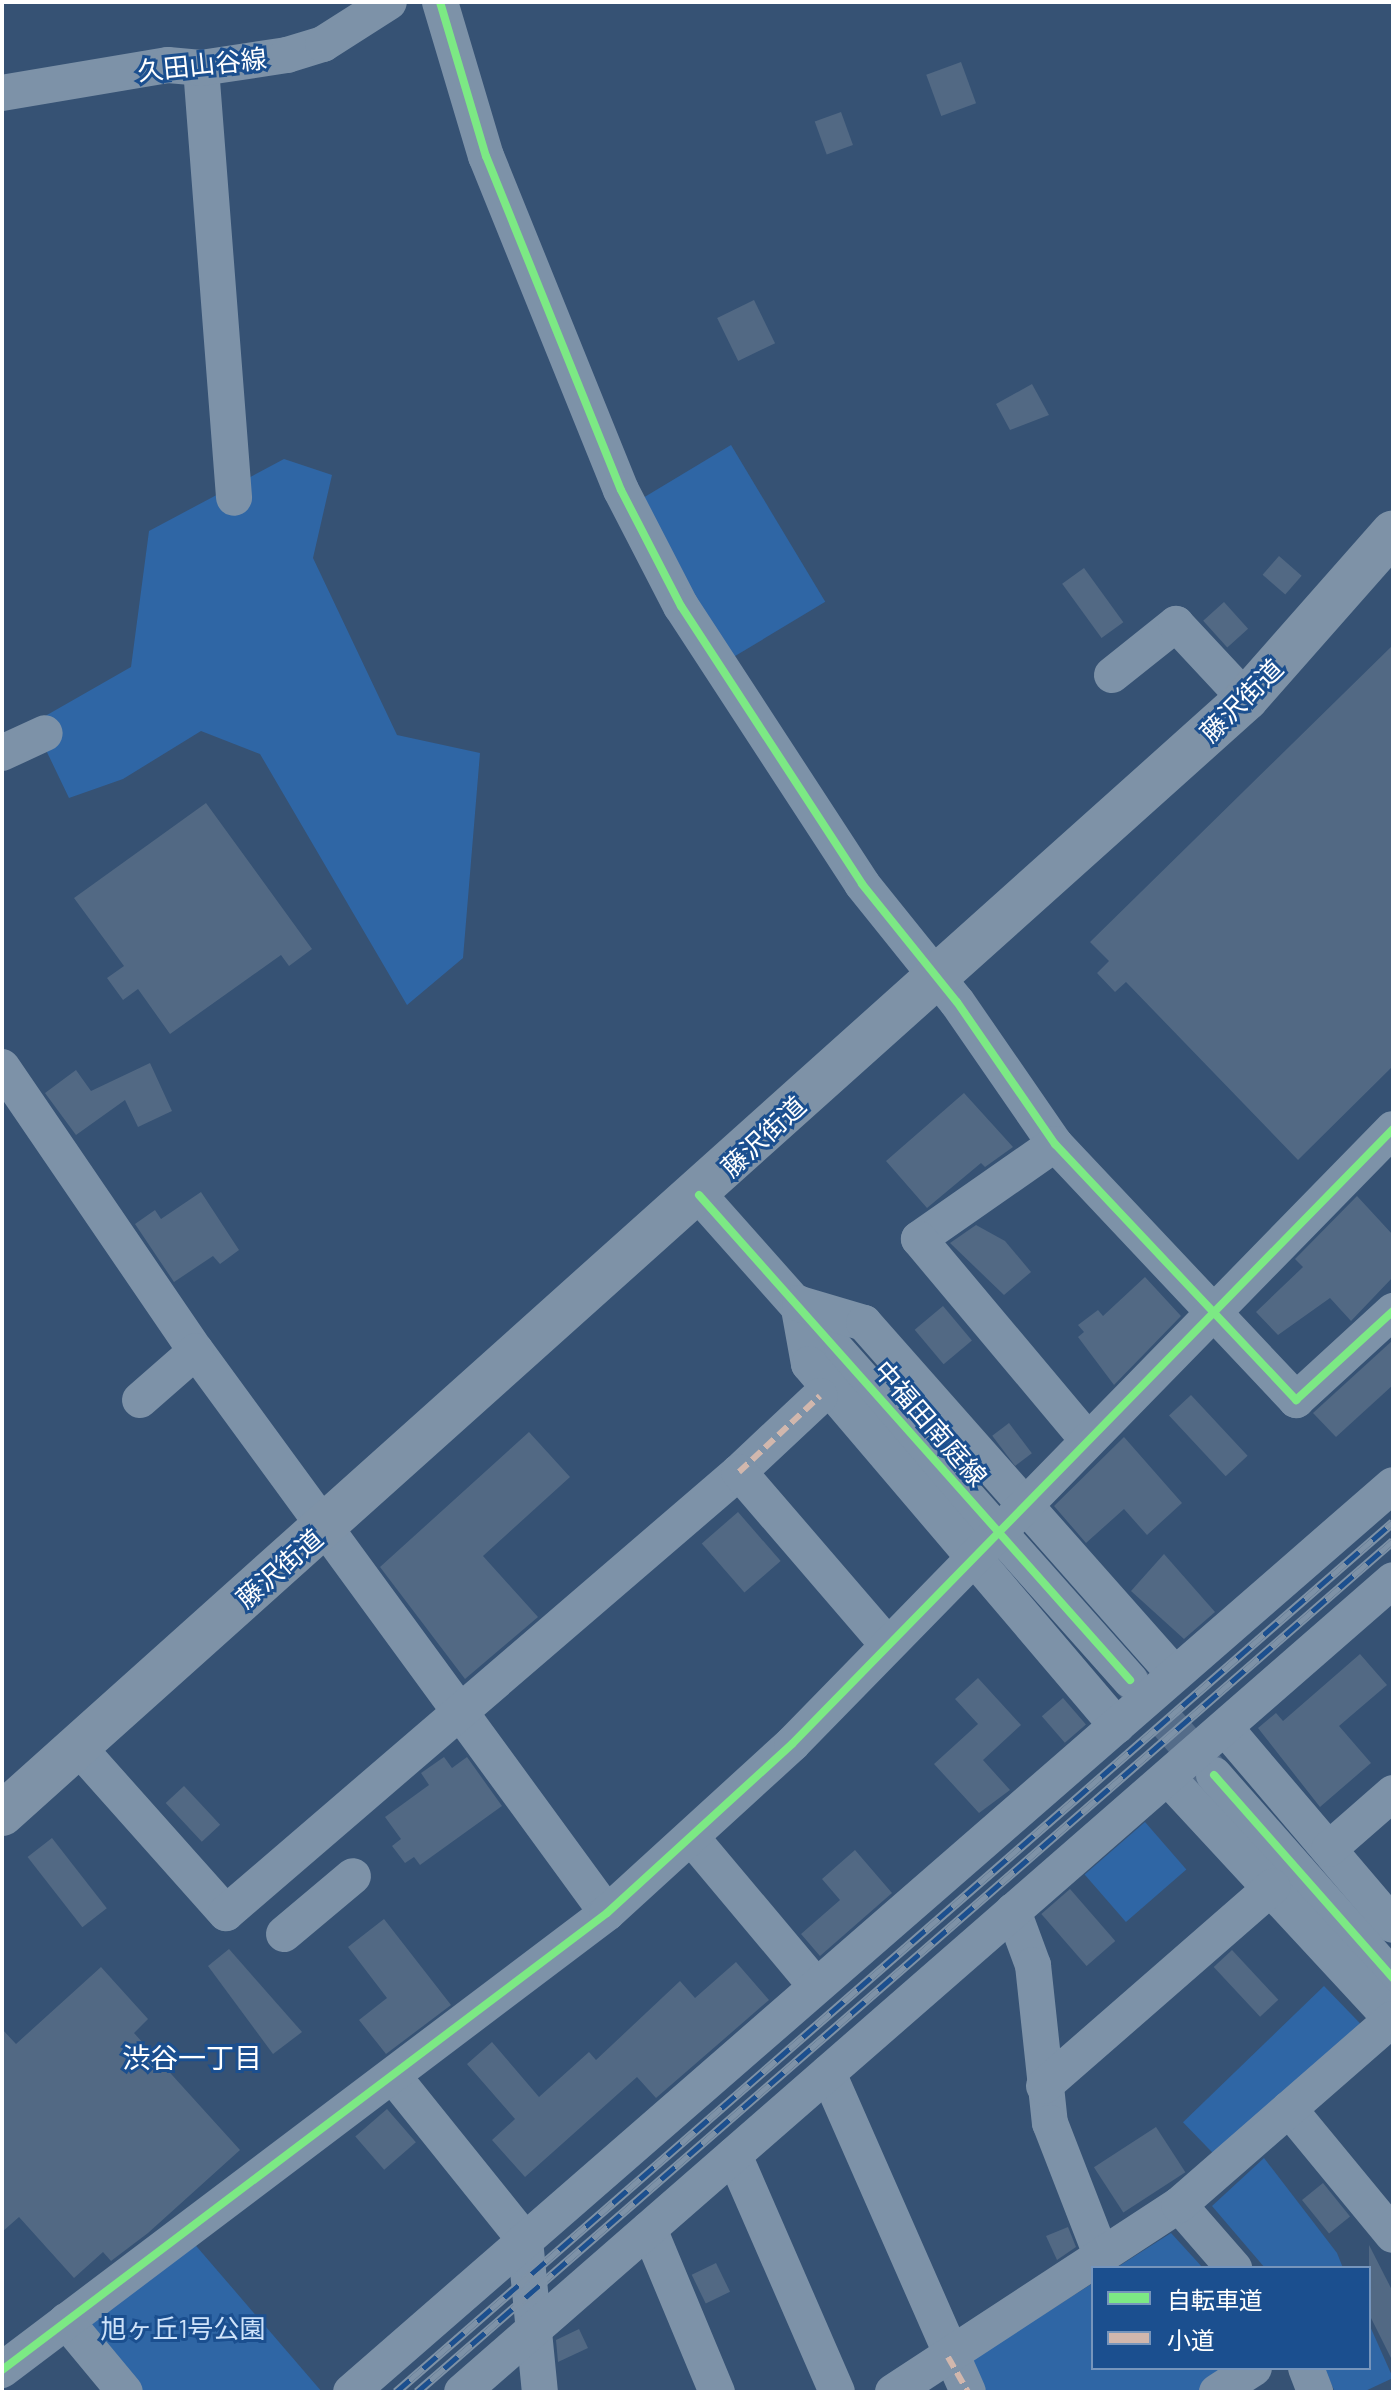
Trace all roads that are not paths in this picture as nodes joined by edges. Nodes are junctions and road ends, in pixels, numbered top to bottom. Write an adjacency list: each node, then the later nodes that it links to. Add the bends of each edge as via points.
1 (389, 2): 3 (street, 久田山谷線, via 323,44)
2 (440, 2): 11 (street, via 486,156 648,544 824,830)
3 (201, 68): 4 (street, 久田山谷線, via 168,65); 5 (street)
4 (2, 93)
5 (234, 498)
6 (1393, 532): 8 (highway, 藤沢街道)
7 (1112, 675): 8 (street, via 1176,624)
8 (1246, 699): 11 (highway, 藤沢街道)
9 (45, 733): 10 (street)
10 (2, 753)
11 (937, 979): 14 (street); 15 (highway, 藤沢街道)
12 (2, 1067): 19 (street)
13 (1393, 1129): 18 (street)
14 (1055, 1144): 18 (street); 22 (street, via 919,1239)
15 (699, 1195): 16 (street, 中福田南庭線); 26 (highway, 藤沢街道)
16 (798, 1303): 25 (street, via 864,1323); 27 (street, via 809,1364); 31 (street, 中福田南庭線)
17 (1393, 1311): 18 (street, via 1296,1400)
18 (1214, 1312): 22 (street)
19 (196, 1351): 21 (street); 26 (street)
20 (820, 1396): 23 (street)
21 (140, 1400)
22 (1085, 1437): 25 (street)
23 (739, 1472): 29 (street); 32 (street)
24 (1393, 1485): 30 (street)
25 (1017, 1509): 27 (street); 30 (street)
26 (325, 1528): 32 (street); 35 (highway, 藤沢街道)
27 (978, 1549): 29 (street); 33 (street)
28 (1393, 1580): 34 (street)
29 (887, 1644): 40 (street)
30 (1174, 1674): 33 (street)
31 (1130, 1680)
32 (461, 1713): 42 (street); 47 (street)
33 (1117, 1726): 51 (street)
34 (1226, 1729): 37 (street); 41 (street)
35 (77, 1746): 39 (highway, 藤沢街道); 42 (street, via 226,1913)
36 (1214, 1775): 50 (street)
37 (1169, 1779): 44 (street); 46 (street)
38 (1393, 1793): 41 (street)
39 (2, 1814)
40 (691, 1837): 47 (street); 51 (street)
41 (1329, 1849): 48 (street)
42 (284, 1863): 45 (street)
43 (353, 1876): 45 (street)
44 (1272, 1887): 52 (street); 55 (street)
45 (320, 1904): 49 (street)
46 (1013, 1911): 53 (street); 55 (street, via 1033,1965)
47 (607, 1913): 54 (street)
48 (1393, 1925)
49 (284, 1934)
50 (1393, 1978)
51 (815, 1985): 61 (street)
52 (1392, 2020): 56 (street)
53 (828, 2073): 57 (street); 66 (street)
54 (393, 2076): 61 (street); 64 (street)
55 (1044, 2086): 62 (street, via 1050,2123)
56 (1289, 2109): 58 (street); 60 (street)
57 (734, 2155): 59 (street); 75 (street)
58 (1179, 2205): 62 (street); 63 (street)
59 (649, 2229): 65 (street); 74 (street)
60 (1393, 2235)
61 (525, 2240): 65 (street); 71 (street)
62 (1102, 2257): 66 (street)
63 (1232, 2266)
64 (66, 2321): 67 (street); 70 (street)
65 (534, 2329): 72 (street); 73 (street)
66 (948, 2357): 76 (street); 77 (street)
67 (2, 2370)
68 (1251, 2370): 78 (street)
69 (1307, 2370): 79 (street)
70 (125, 2392)
71 (351, 2392)
72 (462, 2392)
73 (540, 2392)
74 (717, 2392)
75 (837, 2392)
76 (893, 2392)
77 (968, 2392)
78 (1217, 2392)
79 (1315, 2392)

